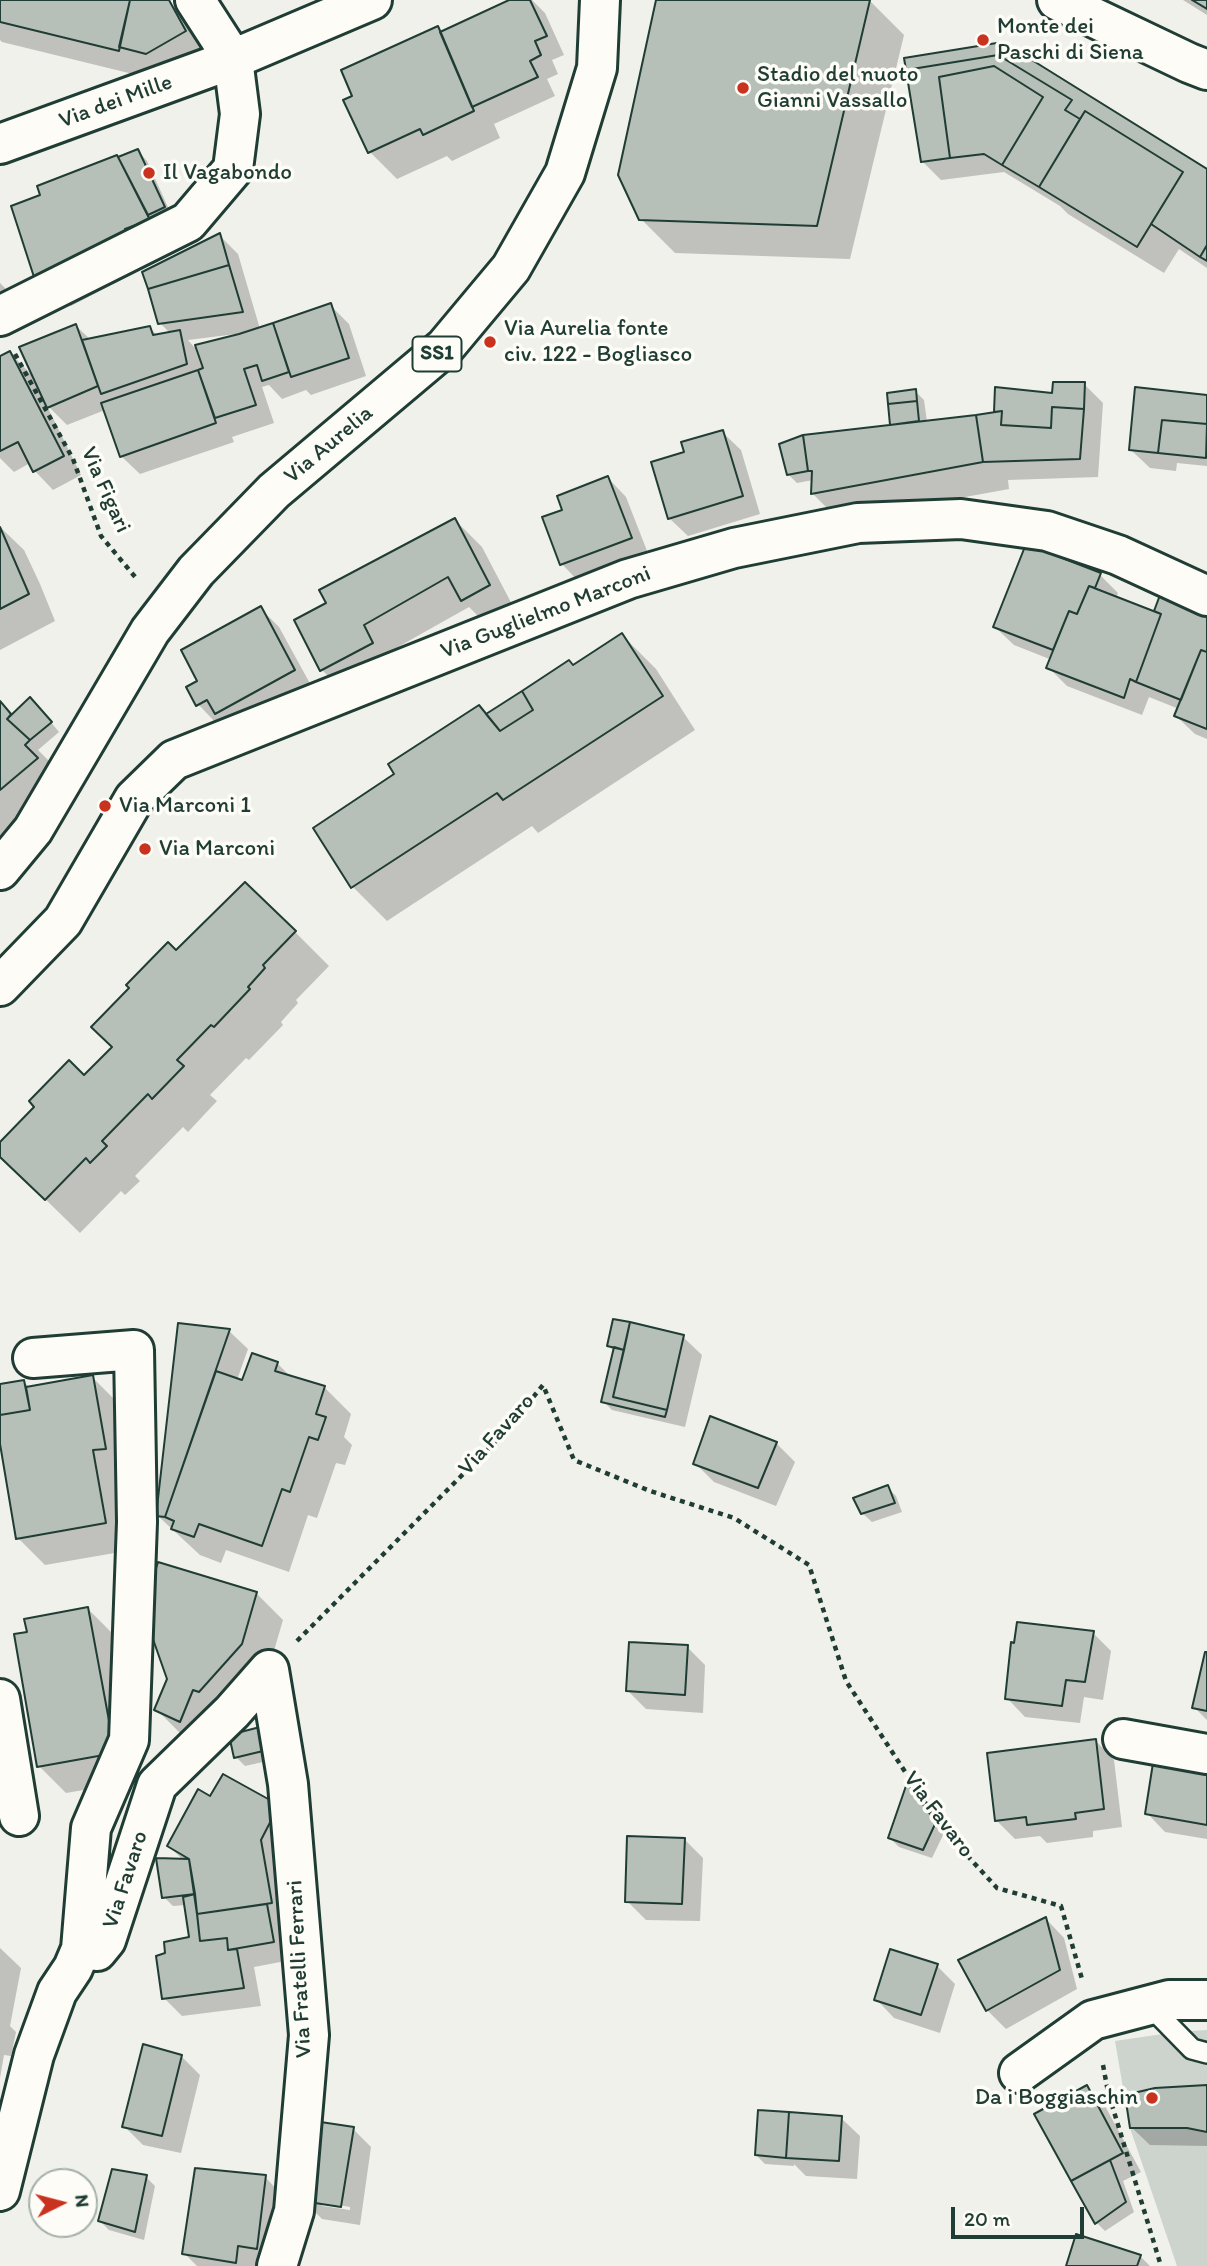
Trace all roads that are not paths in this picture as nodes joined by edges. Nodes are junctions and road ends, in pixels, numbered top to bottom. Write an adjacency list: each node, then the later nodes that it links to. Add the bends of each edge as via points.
1 (195, 0): 5 (street)
2 (372, 0): 5 (street, Via dei Mille)
3 (600, 0): 10 (street, Via Aurelia / SS1, via 597,68 565,173 511,268 445,347 274,491 196,571 150,631 33,830)
4 (1057, 0): 6 (street)
5 (233, 60): 7 (street, Via dei Mille); 8 (street, via 240,114 233,169 187,222)
6 (1207, 70)
7 (0, 145)
8 (7, 333)
9 (1207, 596): 11 (street, Via Guglielmo Marconi, via 1118,555 1047,531 961,519 858,523 734,548 628,579 174,760 134,799 63,921)
10 (0, 870)
11 (0, 986)
12 (33, 1358): 18 (street, Via Favaro, via 134,1350 137,1522 129,1740 91,1828)
13 (269, 1670): 18 (street, Via Favaro, via 157,1785 106,1940 97,1951); 24 (street, Via Fratelli Ferrari, via 288,1784 309,2035 295,2211)
14 (0, 1699): 17 (street)
15 (1123, 1739): 16 (street)
16 (1207, 1754)
17 (19, 1816)
18 (77, 1958): 23 (street, via 57,1992 34,2055)
19 (1207, 2000): 20 (street)
20 (1149, 2005): 21 (lane, via 1192,2049); 22 (street, via 1093,2020)
21 (1207, 2053)
22 (1019, 2073)
23 (0, 2191)
24 (277, 2266)

